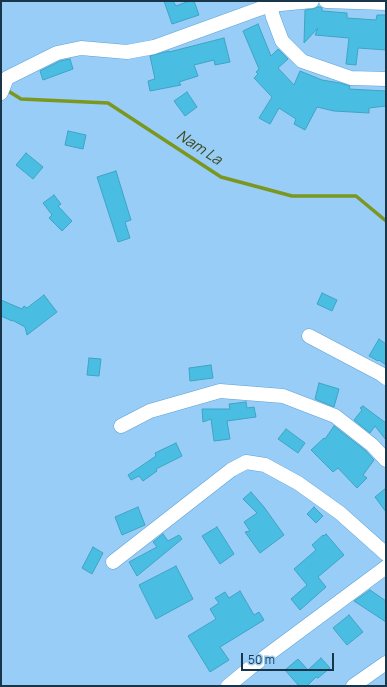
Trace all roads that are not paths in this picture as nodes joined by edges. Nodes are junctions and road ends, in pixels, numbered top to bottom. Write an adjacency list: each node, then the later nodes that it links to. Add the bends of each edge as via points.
1 (312, 1): 4 (street)
2 (326, 1): 3 (street)
3 (385, 2)
4 (270, 3): 5 (street, via 282,41 302,61 351,78); 6 (street, via 154,47 127,52 81,48 57,53 7,78)
5 (386, 79)
6 (4, 86)
7 (309, 336): 8 (street)
8 (386, 378)
9 (121, 426): 10 (street, via 150,411 220,391 283,396 336,416)
10 (386, 460)
11 (386, 554): 12 (street, via 340,513 298,482 265,465 246,462 231,470)
12 (113, 562)
13 (386, 567): 15 (street)
14 (386, 663): 16 (street)
15 (228, 686)
16 (353, 686)

